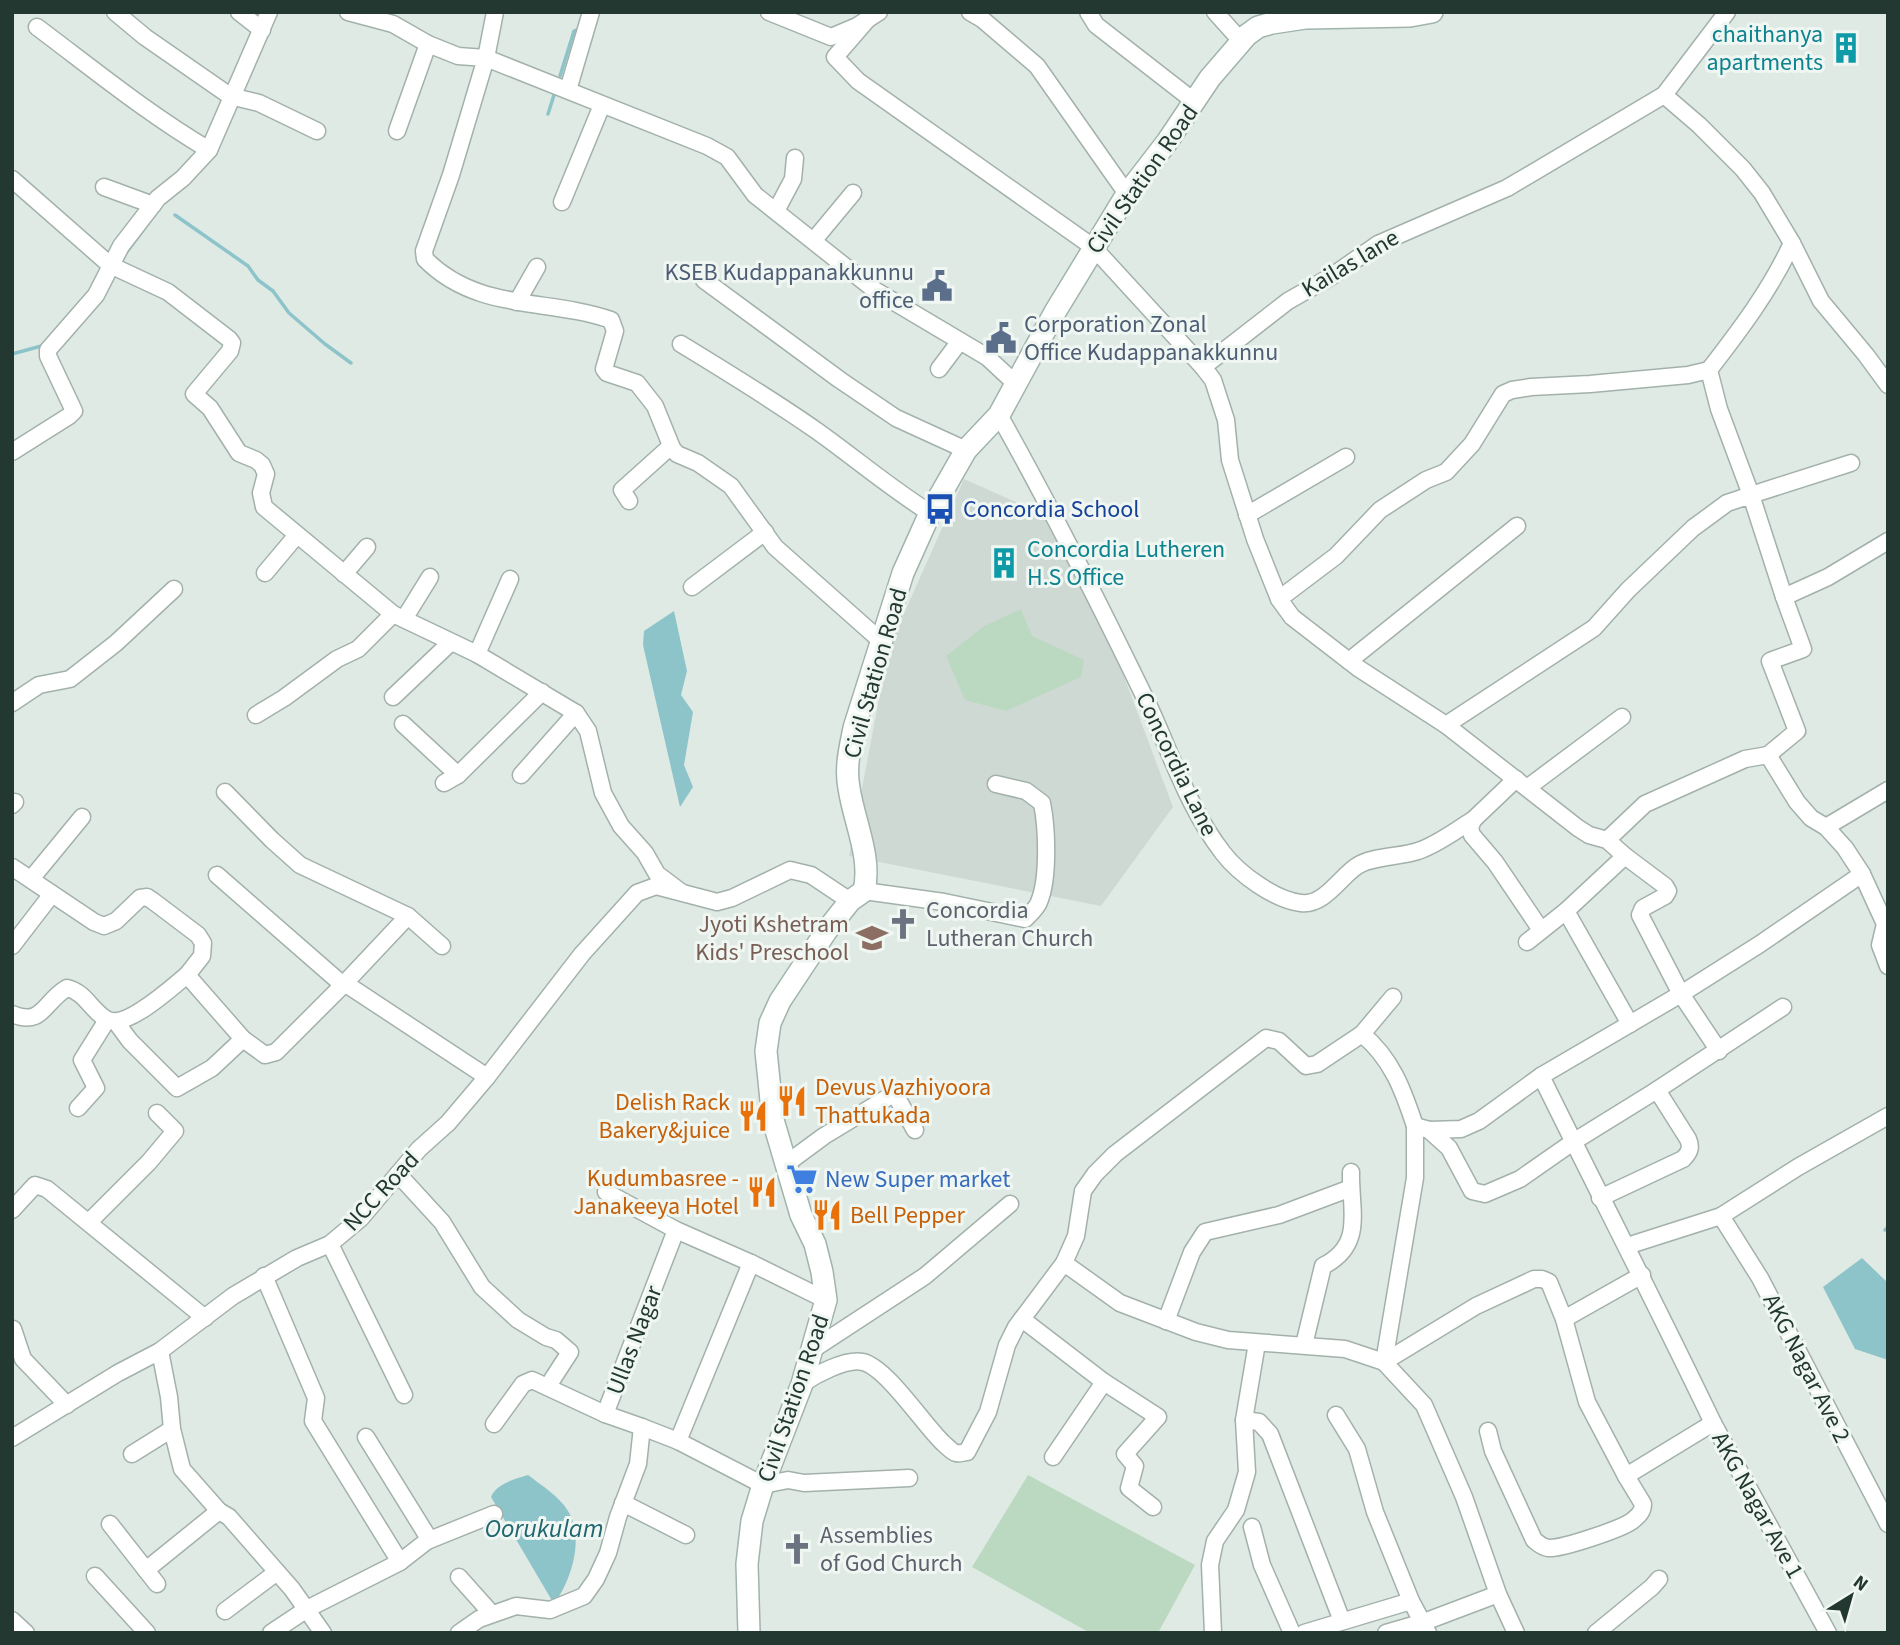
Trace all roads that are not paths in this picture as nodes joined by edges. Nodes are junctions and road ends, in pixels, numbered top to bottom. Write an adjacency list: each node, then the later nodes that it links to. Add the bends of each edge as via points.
1 (115, 12): 22 (street)
2 (239, 12): 16 (street)
3 (269, 12): 16 (street)
4 (348, 12): 18 (street, via 393,24)
5 (495, 12): 19 (street)
6 (591, 12): 20 (street)
7 (769, 12): 14 (street, via 831,37)
8 (970, 12): 32 (street, via 1037,66)
9 (1088, 12): 23 (street, via 1096,25)
10 (1214, 12): 17 (street)
11 (1432, 12): 13 (main road, Civil Station Road)
12 (1727, 12): 21 (street, Kailas lane)
13 (1409, 14): 17 (main road, Civil Station Road, via 1272,23 1258,27)
14 (873, 16): 38 (street, via 835,57 858,81)
15 (37, 27): 27 (street)
16 (262, 30): 22 (street)
17 (1242, 42): 23 (main road, Civil Station Road)
18 (428, 44): 19 (street, via 458,56); 26 (street)
19 (486, 58): 20 (street); 42 (street, via 424,250 425,259 475,293)
20 (568, 90): 24 (street)
21 (1664, 95): 37 (street, via 1743,169); 45 (street, Kailas lane, via 1507,188 1378,244 1288,301)
22 (230, 96): 25 (street, via 258,103); 27 (street)
23 (1195, 102): 32 (main road, Civil Station Road)
24 (601, 105): 33 (street); 35 (street, via 727,157 755,195)
25 (317, 131)
26 (397, 131)
27 (209, 150): 34 (street)
28 (795, 158): 35 (street, via 793,179)
29 (12, 179): 39 (street)
30 (104, 187): 34 (street)
31 (853, 193): 36 (street)
32 (1127, 194): 38 (main road, Civil Station Road)
33 (562, 202)
34 (153, 205): 39 (street)
35 (776, 211): 36 (street)
36 (814, 240): 43 (street, via 876,291)
37 (1792, 243): 47 (street, via 1740,331); 49 (street, via 1821,301)
38 (1093, 247): 45 (street); 48 (main road, Civil Station Road)
39 (110, 265): 53 (street, via 96,295 47,353 74,411); 62 (street, via 168,292 232,343 194,396 210,408 239,453 262,466 264,507)
40 (537, 267): 42 (street)
41 (704, 280): 52 (street, via 896,418)
42 (517, 302): 51 (street, via 611,320 615,331 604,369 612,377 638,383 655,406)
43 (960, 341): 46 (street); 48 (street, via 987,357)
44 (681, 344): 58 (street, via 820,432)
45 (1203, 367): 59 (street, via 1213,380 1226,420 1230,460)
46 (939, 369)
47 (1709, 370): 56 (street); 72 (street, via 1531,387 1503,394 1472,444 1446,472 1380,510 1336,556)
48 (1016, 384): 50 (main road, Civil Station Road)
49 (1888, 385)
50 (999, 415): 52 (main road, Civil Station Road); 93 (street, Concordia Lane, via 1071,548 1201,824 1244,874 1270,892 1310,904 1359,864 1419,851)
51 (671, 446): 57 (street, via 622,490); 61 (street, via 737,492)
52 (966, 450): 58 (main road, Civil Station Road)
53 (12, 452)
54 (1346, 457): 59 (street)
55 (1851, 463): 56 (street)
56 (1751, 495): 71 (street); 85 (street, via 1727,503 1693,528 1594,628)
57 (629, 501)
58 (930, 513): 74 (main road, Civil Station Road, via 903,573)
59 (1247, 515): 72 (street)
60 (1517, 526): 77 (street)
61 (765, 532): 69 (street); 74 (street, via 793,565)
62 (297, 535): 65 (street); 66 (street)
63 (1888, 541): 71 (street)
64 (367, 547): 66 (street)
65 (265, 573)
66 (344, 573): 73 (street)
67 (430, 577): 73 (street)
68 (510, 579): 76 (street)
69 (692, 587)
70 (174, 589): 80 (street, via 70,679 39,685)
71 (1784, 597): 86 (street, via 1803,649 1770,661 1797,731)
72 (1279, 599): 77 (street, via 1292,617)
73 (398, 616): 75 (street); 82 (street, via 358,649)
74 (881, 641): 103 (main road, Civil Station Road, via 854,728 847,772 866,872)
75 (450, 643): 76 (street); 79 (street)
76 (477, 654): 78 (street)
77 (1349, 661): 85 (street)
78 (542, 692): 81 (street); 84 (street, via 451,779)
79 (393, 697)
80 (12, 703)
81 (576, 713): 87 (street); 101 (street, via 588,731 603,793 621,826 657,874)
82 (256, 715)
83 (1622, 717): 88 (street)
84 (403, 724)
85 (1446, 725): 88 (street)
86 (1768, 755): 94 (street, via 1797,803); 95 (street, via 1745,759 1645,804)
87 (521, 775)
88 (1521, 783): 93 (street); 95 (street, via 1578,828)
89 (996, 784): 103 (street, via 1026,791 1042,803 1045,814 1044,877 1039,902 1026,919 944,902)
90 (1888, 790): 94 (street)
91 (225, 792): 105 (street, via 300,865)
92 (82, 817): 100 (street)
93 (1473, 820): 106 (street, via 1472,835)
94 (1826, 827): 98 (street)
95 (1607, 840): 96 (street)
96 (1625, 856): 104 (street); 113 (street, via 1668,891 1640,915)
97 (12, 867): 100 (street)
98 (1862, 874): 110 (street, via 1885,924 1880,945); 113 (street)
99 (217, 875): 112 (street)
100 (31, 879): 102 (street)
101 (681, 892): 103 (street, via 717,902 790,870); 123 (street, NCC Road, via 656,886 637,893 594,938)
102 (52, 894): 108 (street); 111 (street, via 104,926 147,897 203,943 202,956)
103 (857, 896): 131 (main road, Civil Station Road, via 827,930 770,1023 766,1051 773,1120)
104 (1566, 911): 106 (street); 118 (street)
105 (408, 916): 109 (street); 112 (street)
106 (1541, 930): 107 (street)
107 (1527, 942)
108 (12, 946)
109 (442, 946)
110 (1888, 965)
111 (187, 975): 117 (street, via 148,1006); 120 (street)
112 (343, 985): 120 (street, via 276,1052 265,1055); 123 (street)
113 (1681, 994): 118 (street); 121 (street)
114 (1392, 997): 119 (street)
115 (1783, 1007): 121 (street)
116 (12, 1014): 117 (street, via 23,1019 36,1017 67,988)
117 (112, 1021): 120 (street, via 177,1088 212,1068); 125 (street, via 82,1060 96,1088)
118 (1629, 1024): 122 (street)
119 (1362, 1034): 128 (street, via 1379,1049 1399,1079); 143 (street, via 1313,1065 1300,1063 1275,1038 1266,1038 1238,1058 1095,1174 1083,1191 1076,1236)
120 (243, 1039)
121 (1719, 1051): 124 (street)
122 (1541, 1076): 128 (street, via 1461,1129); 130 (street)
123 (487, 1077): 132 (street, NCC Road)
124 (1657, 1090): 130 (street); 134 (street, via 1688,1139 1688,1154)
125 (78, 1108)
126 (156, 1113): 138 (street, via 175,1131)
127 (1888, 1116): 137 (street)
128 (1422, 1128): 130 (street, via 1449,1148 1472,1191 1485,1194 1520,1179); 156 (street)
129 (915, 1130): 131 (street, via 896,1096 890,1096)
130 (1573, 1142): 134 (street)
131 (786, 1164): 146 (main road, Civil Station Road, via 815,1244)
132 (398, 1174): 140 (street, NCC Road); 159 (street, via 442,1222 482,1287 519,1320 570,1352)
133 (606, 1192): 139 (street)
134 (1600, 1198): 141 (street)
135 (1010, 1204): 154 (street, via 925,1276)
136 (12, 1210): 138 (street, via 37,1185)
137 (1721, 1216): 141 (street); 183 (street, AKG Nagar Ave 2, via 1760,1278)
138 (89, 1222): 147 (street)
139 (676, 1230): 142 (street); 162 (street, Ullas Nagar)
140 (330, 1244): 145 (street, NCC Road); 160 (street)
141 (1627, 1246): 144 (street)
142 (751, 1263): 146 (street); 172 (street)
143 (1063, 1263): 148 (street); 150 (street, via 1120,1304)
144 (1642, 1275): 149 (street); 165 (street)
145 (264, 1276): 147 (street, NCC Road); 187 (street, via 316,1398 313,1421)
146 (826, 1300): 154 (main road, Civil Station Road)
147 (205, 1318): 155 (street, NCC Road)
148 (1022, 1319): 157 (street); 158 (street, via 1007,1345 988,1412 967,1452 950,1449 890,1381 863,1362 820,1372)
149 (1564, 1319): 156 (street, via 1549,1282 1534,1279 1476,1306); 175 (street, via 1587,1402)
150 (1166, 1321): 152 (street, via 1228,1340); 153 (street, via 1192,1252 1205,1232 1279,1215 1351,1180 1354,1223 1346,1248 1338,1259 1323,1266)
151 (13, 1329): 161 (street, via 23,1359)
152 (1257, 1343): 153 (street); 164 (street)
153 (1304, 1345): 156 (street, via 1345,1349)
154 (812, 1350): 158 (main road, Civil Station Road)
155 (160, 1351): 161 (street, NCC Road); 168 (street)
156 (1384, 1362): 194 (street, via 1424,1405)
157 (1104, 1382): 174 (street); 179 (street, via 1158,1418 1125,1454 1135,1466 1129,1488)
158 (802, 1384): 177 (main road, Civil Station Road)
159 (548, 1386): 162 (street); 166 (street, via 526,1381)
160 (404, 1395)
161 (66, 1405): 171 (street, NCC Road)
162 (606, 1414): 167 (street, Ullas Nagar)
163 (1336, 1415): 195 (street, via 1357,1449 1375,1512)
164 (1244, 1420): 200 (street, via 1259,1422 1269,1434); 208 (street, via 1247,1472 1236,1510 1215,1541 1210,1565)
165 (1713, 1423): 175 (street, AKG Nagar Ave 1); 214 (street, AKG Nagar Ave 1)
166 (494, 1424)
167 (642, 1427): 172 (street, Ullas Nagar); 178 (street, via 638,1464)
168 (172, 1429): 173 (street); 180 (street, via 182,1469)
169 (1488, 1431): 175 (street, via 1534,1540 1542,1547 1567,1545 1630,1523 1643,1504)
170 (366, 1437): 186 (street)
171 (12, 1438)
172 (678, 1441): 177 (street, Ullas Nagar)
173 (131, 1454)
174 (1053, 1457)
175 (1626, 1476)
176 (909, 1478): 177 (street, via 788,1480)
177 (763, 1485): 207 (main road, Civil Station Road, via 752,1521 747,1564)
178 (623, 1503): 185 (street); 198 (street, via 608,1553 584,1596 550,1609 516,1606)
179 (1153, 1507)
180 (219, 1511): 188 (street); 189 (street)
181 (494, 1514): 186 (street)
182 (110, 1524): 188 (street)
183 (1888, 1524)
184 (1252, 1527): 209 (street, via 1262,1565)
185 (686, 1535)
186 (427, 1542): 187 (street)
187 (400, 1562): 196 (street)
188 (146, 1570): 193 (street)
189 (276, 1572): 196 (street); 197 (street)
190 (95, 1576): 203 (street)
191 (459, 1577): 198 (street)
192 (1658, 1578): 213 (street)
193 (157, 1584)
194 (1498, 1594): 201 (street); 212 (street)
195 (1411, 1601): 200 (street); 201 (street)
196 (307, 1609): 204 (street); 205 (street)
197 (225, 1611)
198 (492, 1614): 206 (street)
199 (12, 1620): 202 (street)
200 (1342, 1621): 210 (street)
201 (1426, 1627): 211 (street)
202 (26, 1633)
203 (147, 1633)
204 (271, 1633)
205 (323, 1633)
206 (458, 1633)
207 (749, 1633)
208 (1213, 1633)
209 (1292, 1633)
210 (1304, 1633)
211 (1386, 1633)
212 (1516, 1633)
213 (1595, 1633)
214 (1828, 1633)

